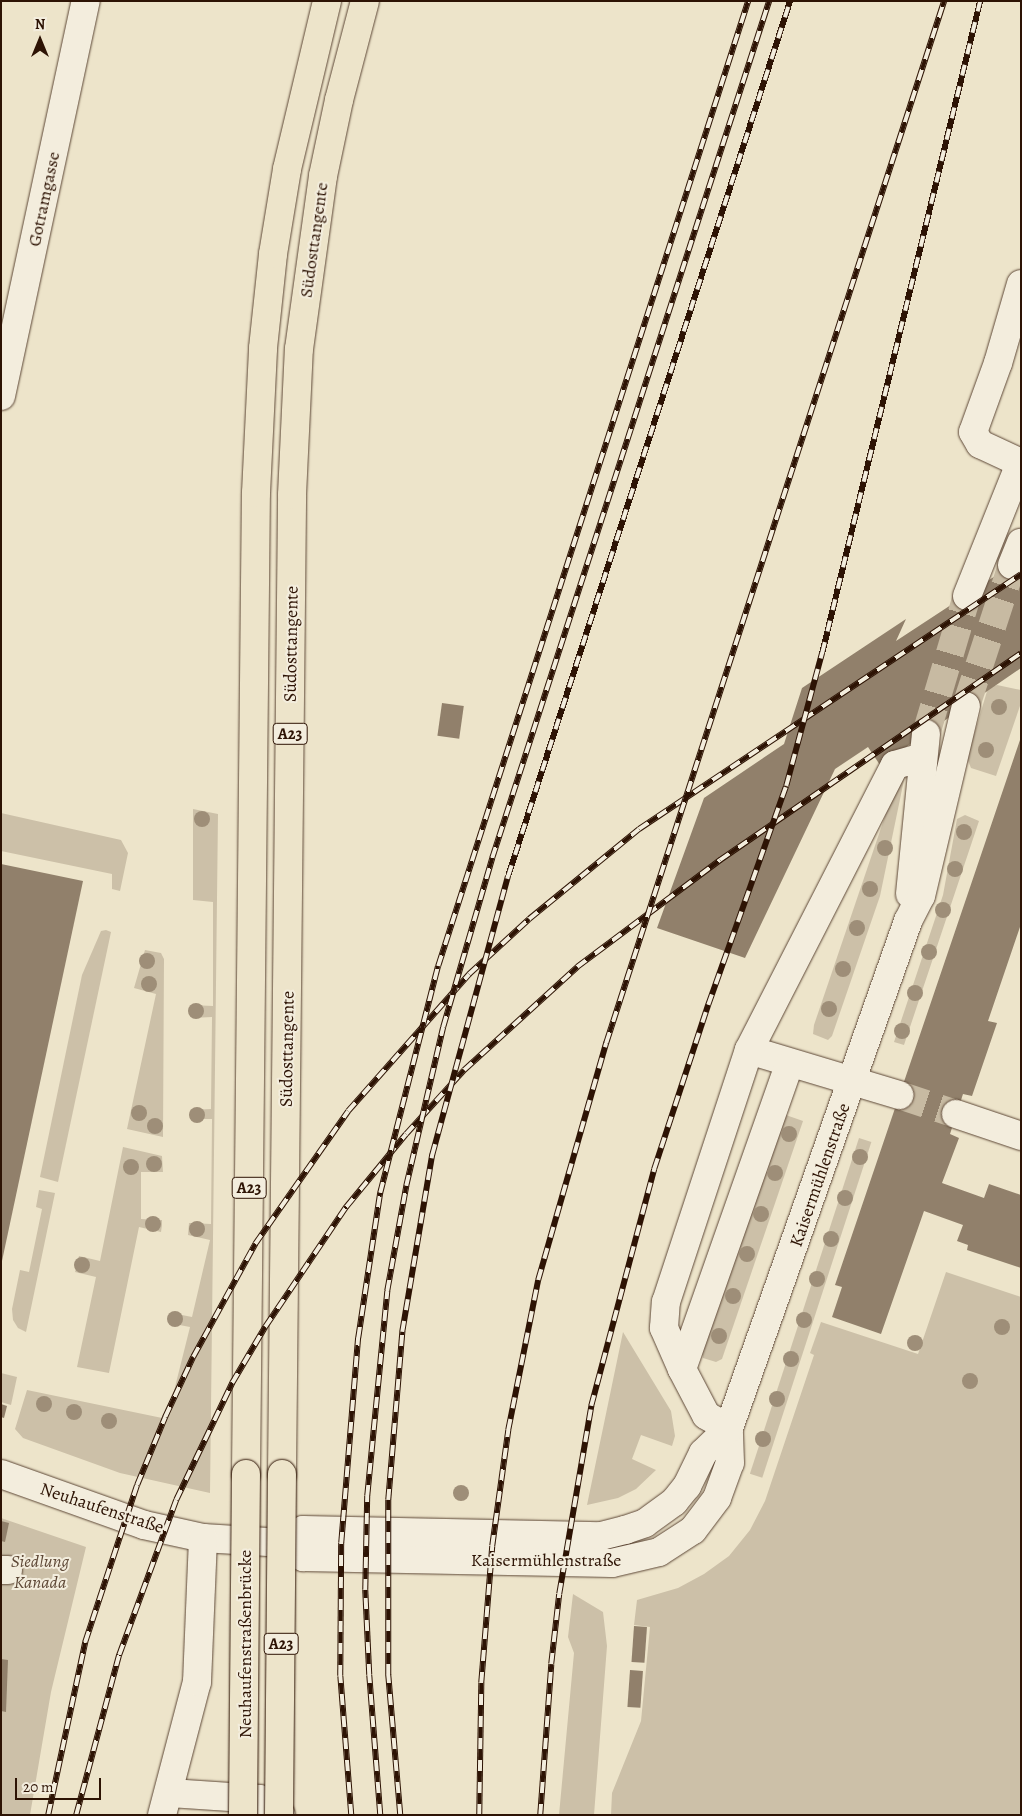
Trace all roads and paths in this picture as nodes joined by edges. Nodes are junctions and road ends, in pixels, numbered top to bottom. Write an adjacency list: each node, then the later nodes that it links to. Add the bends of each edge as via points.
1 (86, 1): 5 (street, Gotramgasse)
2 (327, 1): 19 (highway, Südosttangente / A23, via 287,169 273,254 263,348 256,493)
3 (365, 1): 20 (highway, Südosttangente / A23, via 323,176 299,350 292,494)
4 (1021, 284): 6 (street, via 973,432 980,444)
5 (1, 396)
6 (1020, 462): 7 (street)
7 (967, 596)
8 (966, 706): 9 (street, Kaisermühlenstraße, via 953,750 932,861 921,896)
9 (908, 921): 10 (street, Kaisermühlenstraße, via 924,745 895,765); 12 (street, Kaisermühlenstraße)
10 (749, 1050): 11 (street); 16 (street, via 666,1302 664,1328)
11 (790, 1063): 12 (street); 16 (street)
12 (853, 1081): 13 (street); 17 (street, Kaisermühlenstraße)
13 (899, 1095)
14 (956, 1114): 15 (street)
15 (1021, 1136)
16 (682, 1370): 17 (street, via 706,1415)
17 (729, 1428): 21 (street, Kaisermühlenstraße, via 703,1454 687,1486 674,1502 644,1523 601,1536 302,1530 284,1543)
18 (1, 1474): 21 (street, Neuhaufenstraße, via 144,1525)
19 (246, 1474): 23 (highway, Neuhaufenstraßenbrücke / A23, bridge)
20 (282, 1474): 24 (highway, Neuhaufenstraßenbrücke / A23, bridge)
21 (203, 1538): 22 (street, via 197,1682)
22 (166, 1804): 24 (street, via 260,1799)
23 (244, 1815)
24 (280, 1815)

